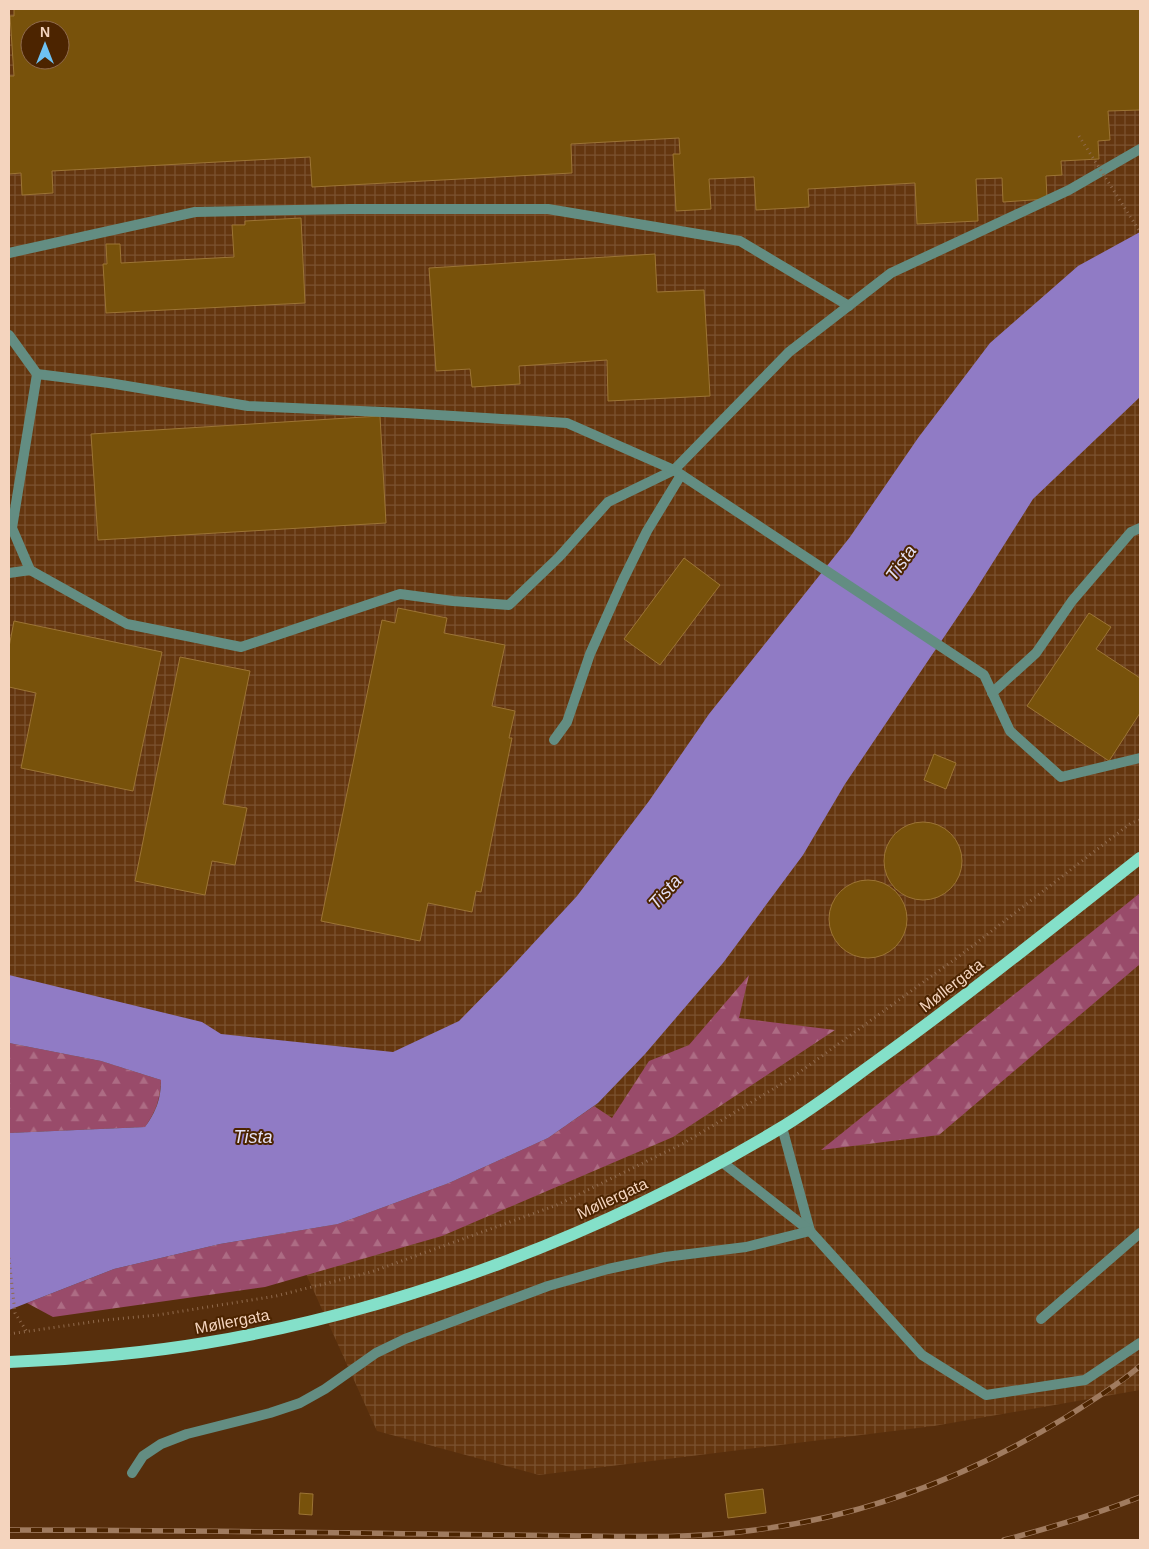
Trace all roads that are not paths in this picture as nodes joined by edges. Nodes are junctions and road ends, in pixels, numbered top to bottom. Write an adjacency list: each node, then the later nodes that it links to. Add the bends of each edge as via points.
1 (1140, 149): 3 (lane, via 1069,190 891,273)
2 (9, 253): 3 (lane, via 195,212 548,209 740,241)
3 (849, 306): 6 (lane, via 789,352)
4 (9, 335): 5 (lane)
5 (37, 374): 6 (lane, via 248,406 567,423); 8 (lane, via 12,528)
6 (677, 472): 8 (lane, via 608,502 559,557 509,605 400,594 241,647 127,624); 10 (lane, via 984,675); 11 (lane, via 590,654 567,722)
7 (1140, 528): 10 (lane, via 1131,532 1072,601 1036,653)
8 (30, 570): 9 (lane)
9 (9, 572)
10 (992, 693): 12 (lane, via 1010,731 1061,777)
11 (554, 740)
12 (1140, 758)
13 (1140, 858): 14 (main road, Møllergata, via 943,1013)
14 (782, 1127): 15 (main road, Møllergata); 16 (lane)
15 (722, 1162): 16 (lane); 20 (main road, Møllergata, via 579,1232 454,1280 355,1310 204,1344)
16 (810, 1231): 19 (lane, via 922,1355 986,1395 1085,1380); 21 (lane, via 746,1247 666,1257 548,1286 376,1352 326,1389 300,1403 160,1444 143,1456)
17 (1140, 1233): 18 (lane)
18 (1042, 1319)
19 (1140, 1343)
20 (9, 1362)
21 (132, 1472)

